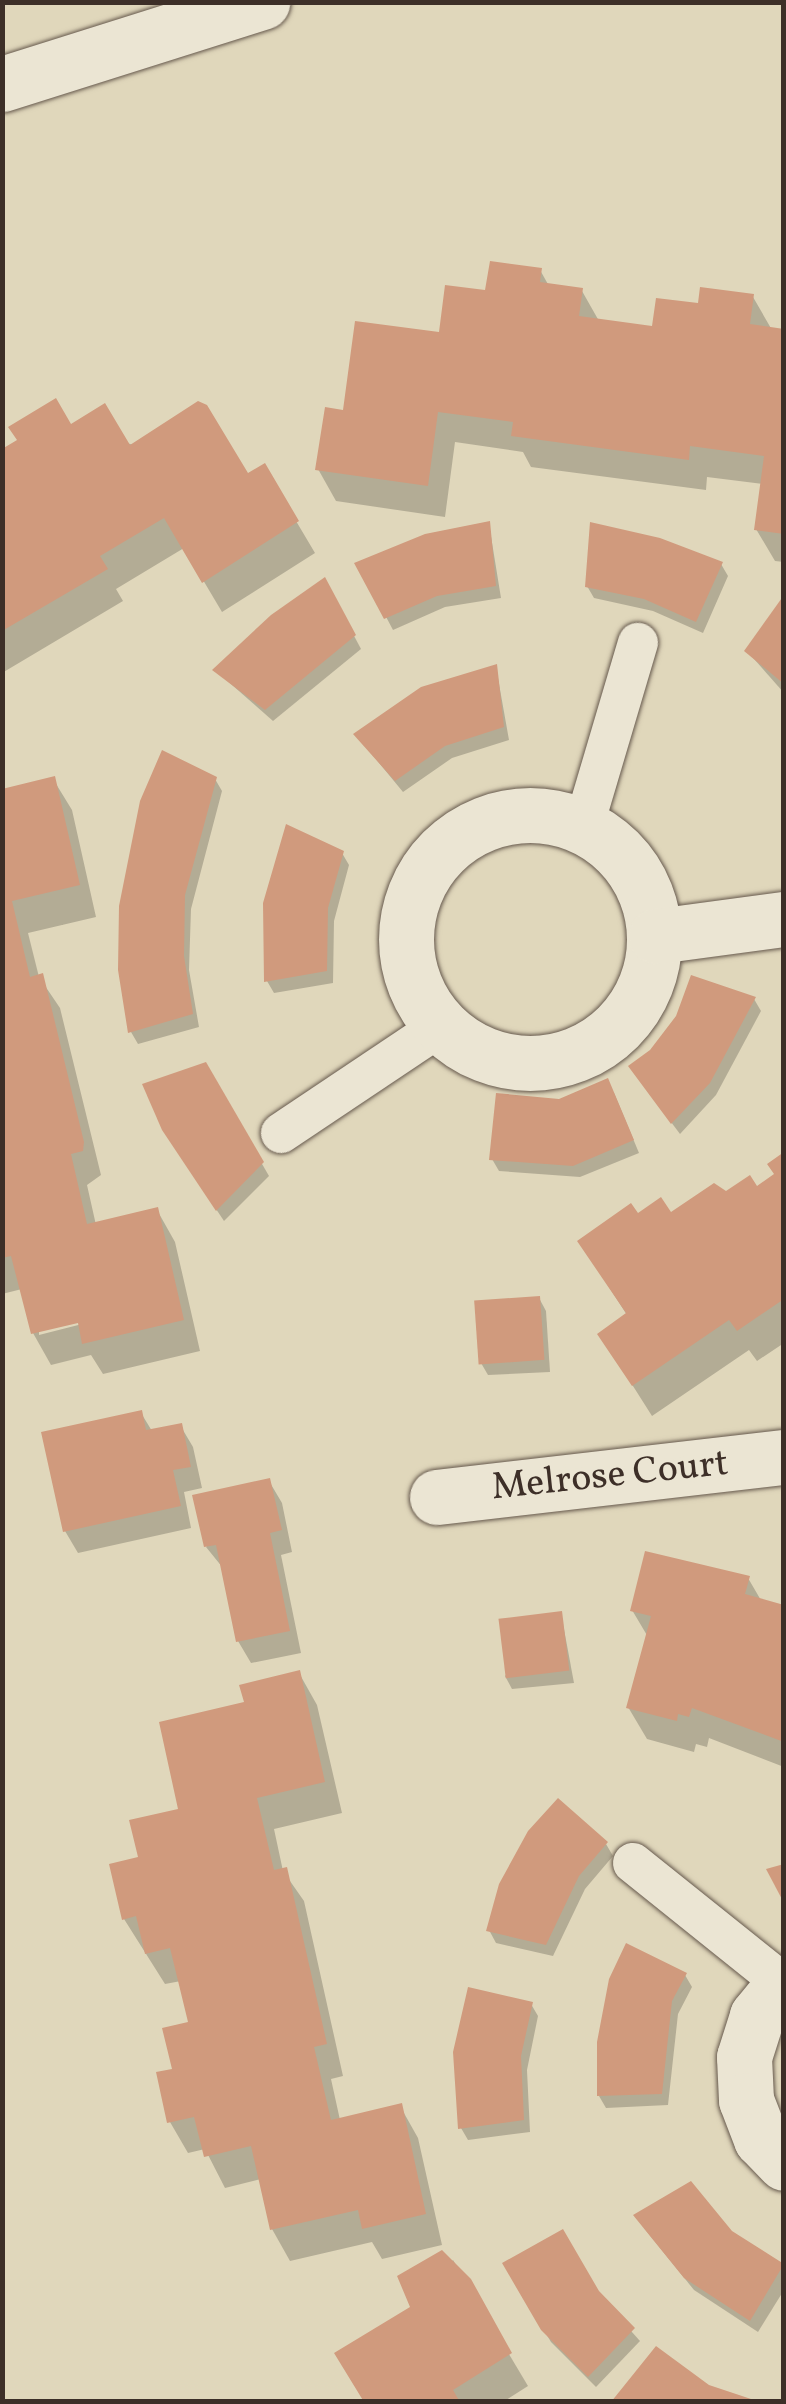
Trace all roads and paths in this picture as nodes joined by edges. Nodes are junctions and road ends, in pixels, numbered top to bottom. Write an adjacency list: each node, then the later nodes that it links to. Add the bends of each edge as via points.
1 (262, 2): 2 (street)
2 (2, 84)
3 (638, 643): 4 (lane)
4 (584, 825): 6 (street, via 636,870); 7 (street, via 546,814 489,822 441,851 418,882 407,919 406,958 419,995)
5 (784, 919): 6 (street)
6 (656, 936): 7 (street, via 650,978 628,1016 598,1045 558,1061 516,1064 475,1052)
7 (441, 1026): 8 (lane)
8 (281, 1133)
9 (784, 1457): 10 (street, Melrose Court)
10 (437, 1496)
11 (632, 1863): 12 (lane)
12 (783, 1983): 13 (street, via 757,2016 744,2057 746,2100 761,2139)
13 (784, 2164)

